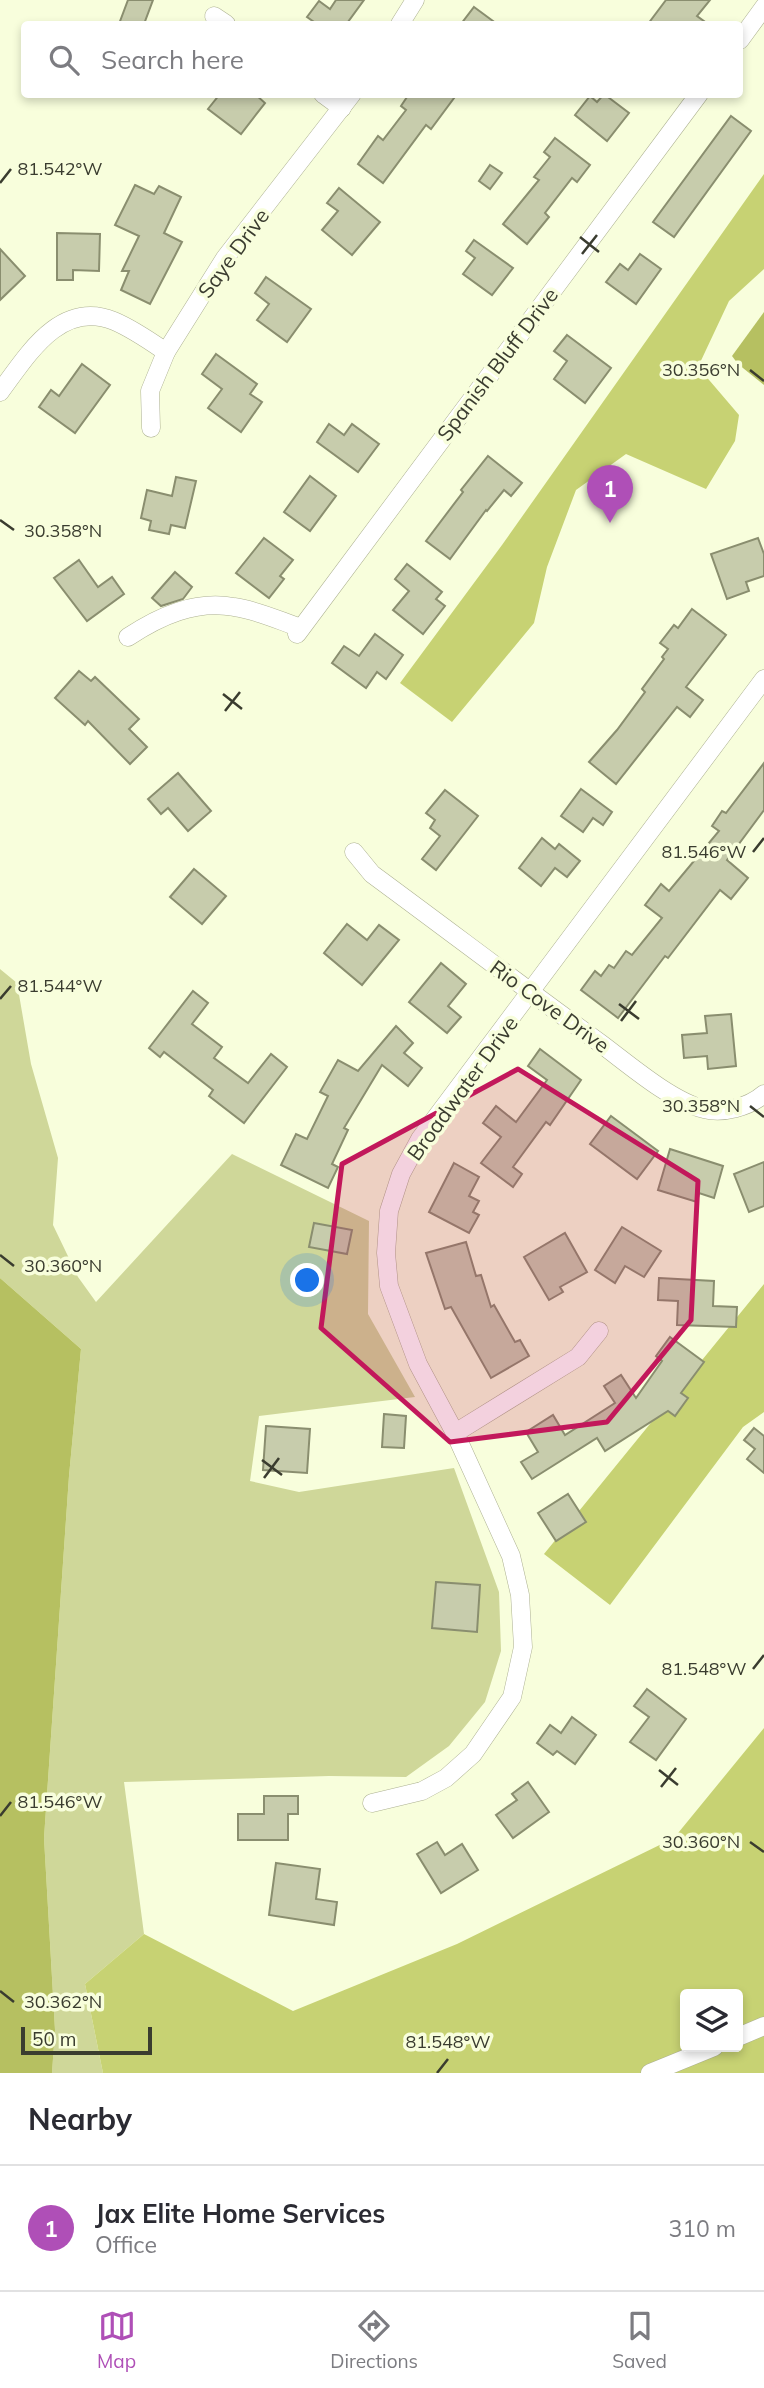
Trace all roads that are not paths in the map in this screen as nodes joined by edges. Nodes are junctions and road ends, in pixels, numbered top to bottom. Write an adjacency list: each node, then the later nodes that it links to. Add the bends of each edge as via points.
1 (415, 0): 3 (street)
2 (764, 7): 4 (street)
3 (402, 21)
4 (743, 36)
5 (696, 98): 10 (street, Spanish Bluff Drive, via 299,631 235,607 194,606)
6 (347, 101): 7 (street, Saye Drive, via 225,258)
7 (166, 352): 8 (street, via 113,320 72,319 50,330); 9 (street, Saye Drive, via 150,391)
8 (0, 392)
9 (151, 428)
10 (128, 637)
11 (764, 679): 13 (street, Broadwater Drive)
12 (354, 852): 13 (street, Rio Cove Drive, via 372,874)
13 (531, 993): 14 (street, Rio Cove Drive, via 674,1096 704,1109 730,1110); 16 (street, Broadwater Drive, via 420,1139 401,1174 389,1211 388,1286 418,1364)
14 (764, 1094)
15 (598, 1331): 16 (street, via 578,1357)
16 (455, 1433): 17 (street, Broadwater Drive, via 511,1556 520,1595 523,1647 512,1697 473,1754 446,1778 422,1791)
17 (372, 1803)
18 (764, 2026): 19 (street)
19 (743, 2035)
20 (702, 2052): 21 (street)
21 (650, 2073)

